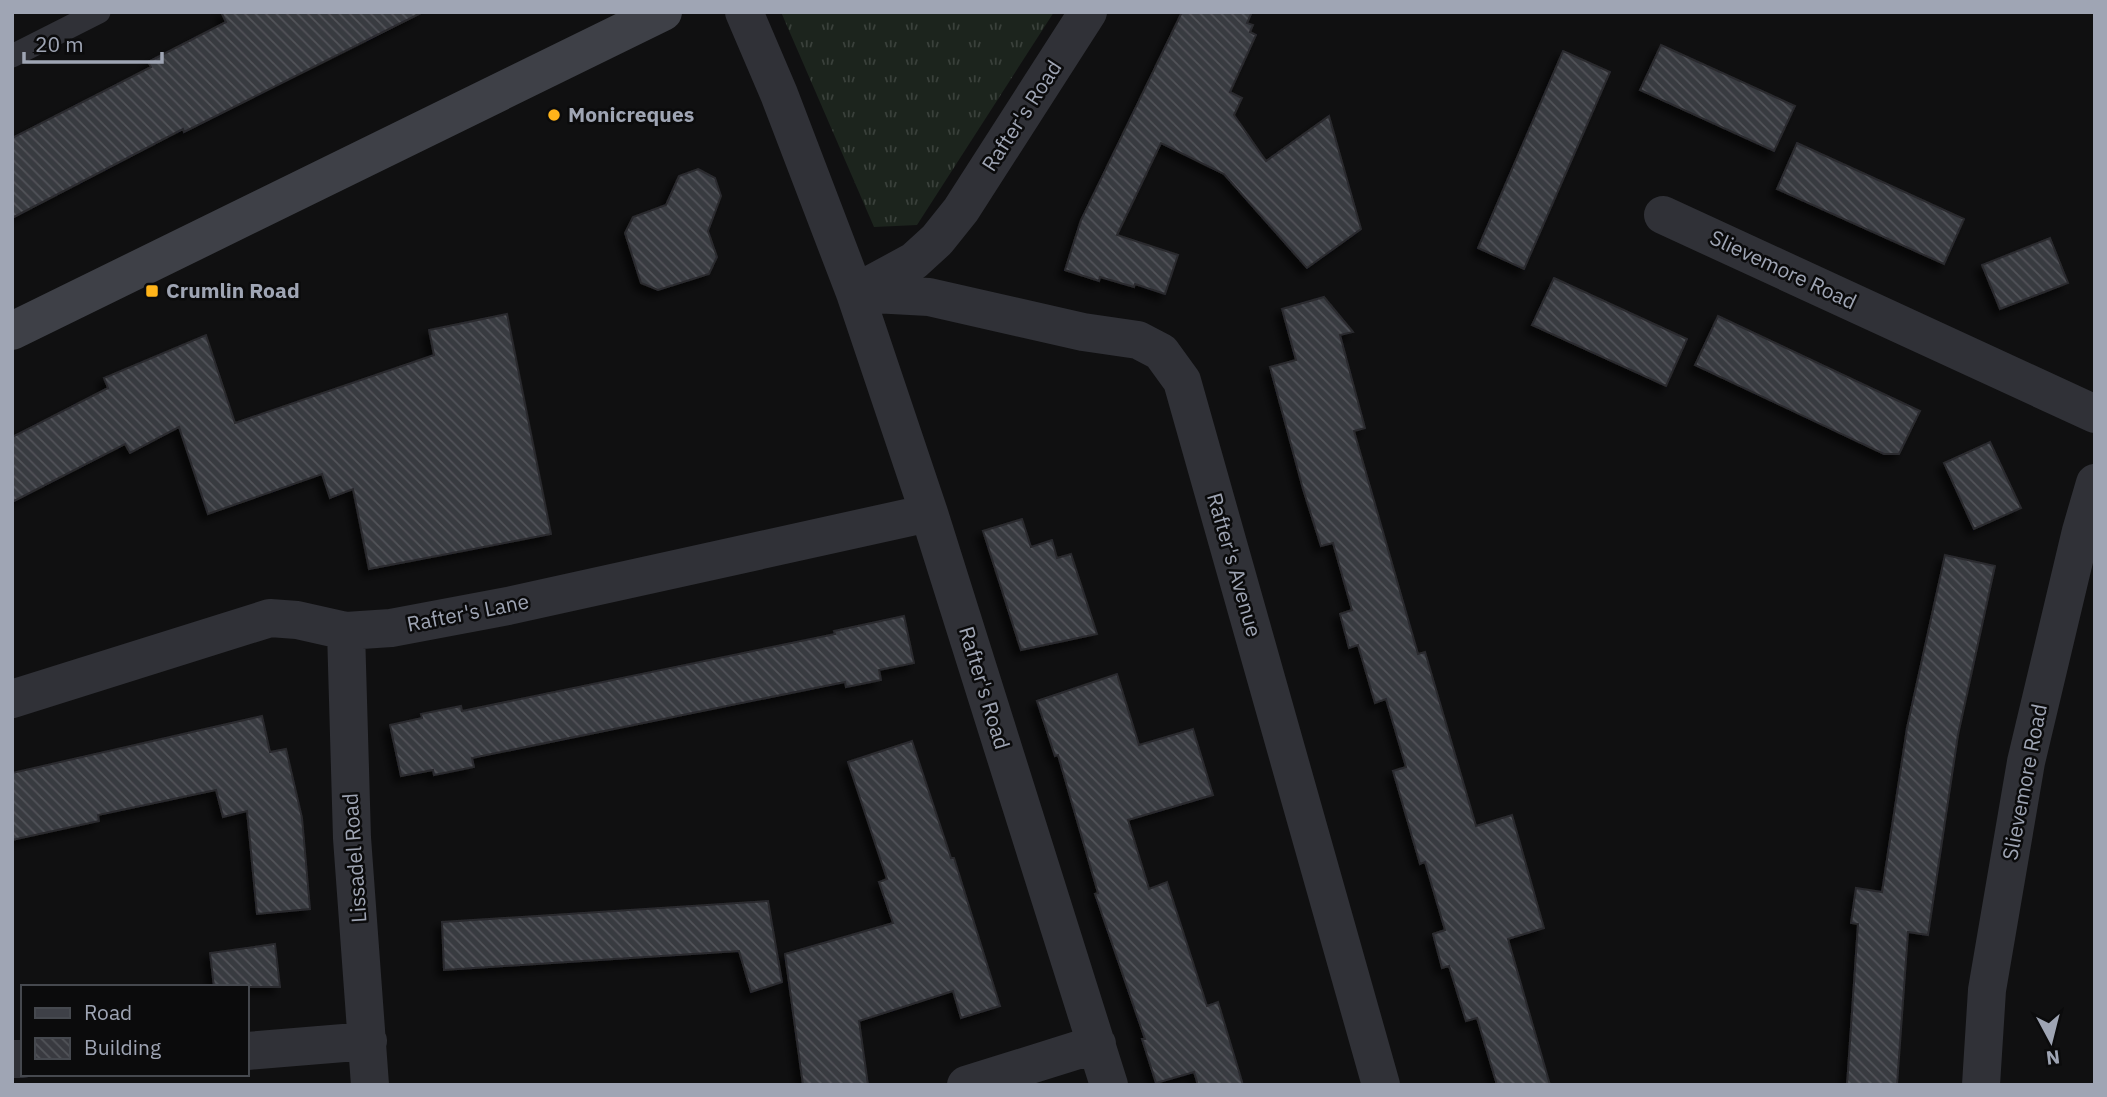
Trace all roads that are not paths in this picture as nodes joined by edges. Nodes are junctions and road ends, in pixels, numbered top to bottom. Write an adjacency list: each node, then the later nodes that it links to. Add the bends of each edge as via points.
1 (99, 12): 5 (lane)
2 (663, 12): 8 (main road)
3 (744, 12): 7 (street, Rafter's Road)
4 (1088, 12): 7 (street, Rafter's Road, via 961,211 937,240 914,261)
5 (12, 57)
6 (1663, 215): 9 (street, Slievemore Road)
7 (855, 293): 11 (street, Rafter's Road); 20 (street, Rafter's Avenue, via 929,297 1138,340 1161,352 1182,381)
8 (12, 331)
9 (2095, 414)
10 (2095, 483): 21 (street, Slievemore Road, via 2026,762 1987,990)
11 (929, 513): 12 (street, Rafter's Lane, via 508,606 391,628); 15 (street, Rafter's Road)
12 (346, 631): 13 (street, Rafter's Lane, via 270,618); 14 (street, Lissadel Road, via 352,838)
13 (12, 699)
14 (368, 1041): 16 (street); 17 (street, Lissadel Road)
15 (1097, 1044): 18 (street); 19 (street, Rafter's Road)
16 (248, 1051)
17 (370, 1085)
18 (966, 1085)
19 (1110, 1085)
20 (1381, 1085)
21 (1981, 1085)

